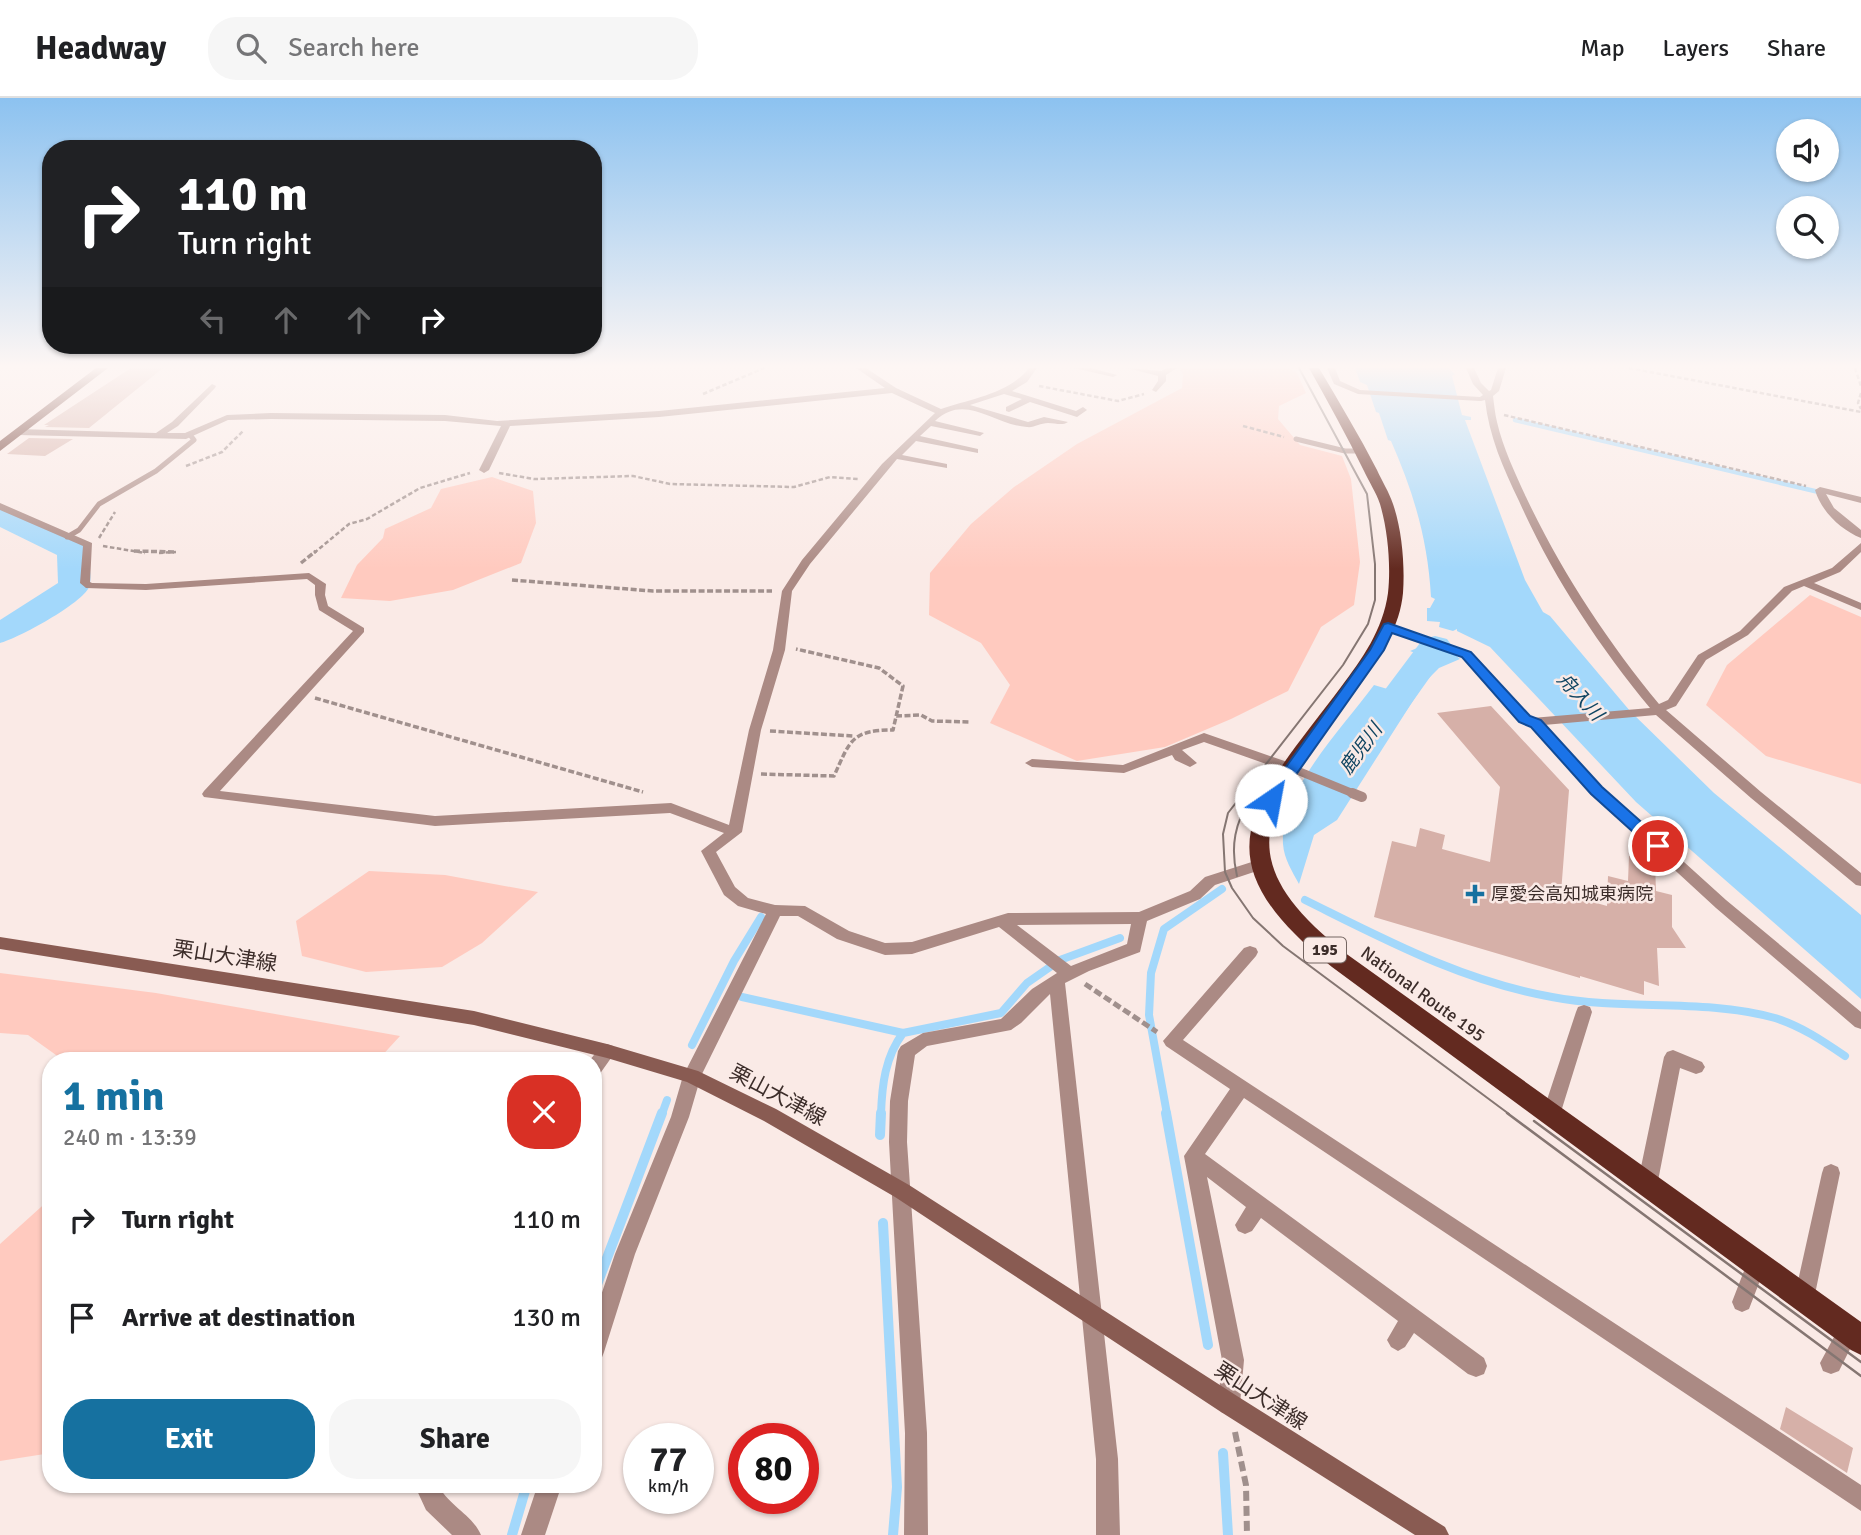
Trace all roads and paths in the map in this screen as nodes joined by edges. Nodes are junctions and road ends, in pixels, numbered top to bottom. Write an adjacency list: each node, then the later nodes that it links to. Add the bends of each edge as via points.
1 (14, 435): 13 (highway)
2 (124, 435): 9 (street)
3 (501, 435): 18 (street)
4 (918, 435): 11 (street)
5 (1280, 435): 12 (path)
6 (1352, 435): 14 (highway, National Route 195 / 195)
7 (1496, 435): 36 (street, via 1541,539)
8 (1590, 435): 20 (path)
9 (157, 436): 10 (street)
10 (191, 436): 24 (lane, via 194,440 156,471 99,504 79,530)
11 (915, 438): 15 (street); 16 (street)
12 (1296, 439): 14 (lane)
13 (0, 447)
14 (1361, 451): 33 (highway, National Route 195 / 195, via 1388,508 1396,591)
15 (975, 452)
16 (895, 456): 17 (street); 19 (street)
17 (944, 466)
18 (484, 470): 19 (path, via 534,479 633,476 678,485 794,487 836,476); 28 (path, via 442,479 349,524)
19 (873, 480): 31 (street)
20 (1820, 490): 21 (street); 23 (street, via 1834,514)
21 (1861, 500)
22 (0, 506): 24 (street)
23 (1861, 535)
24 (67, 537): 25 (street)
25 (88, 545): 27 (path); 28 (street, via 85,583 90,586 146,587)
26 (1861, 546): 30 (street, via 1836,570)
27 (176, 552)
28 (289, 577): 35 (street, via 309,576 321,584 323,608 360,630)
29 (512, 580): 31 (path, via 653,591)
30 (1808, 583): 32 (street); 36 (street, via 1788,590 1744,633 1702,658 1671,703)
31 (787, 591): 34 (street)
32 (1861, 607)
33 (1388, 627): 39 (street, via 1466,654 1524,719); 45 (highway, National Route 195 / 195, via 1377,650)
34 (780, 646): 37 (path, via 890,672 903,686); 40 (street)
35 (301, 694): 48 (path, via 657,796); 48 (street, via 209,794 435,821)
36 (1654, 711): 39 (street); 51 (street)
37 (896, 716): 38 (path); 41 (path, via 893,730 865,729)
38 (970, 722)
39 (1539, 723): 59 (street, via 1597,790 1721,904)
40 (755, 730): 41 (path); 46 (street)
41 (853, 736): 46 (path, via 834,776)
42 (1175, 749): 43 (street); 44 (street, via 1124,769); 45 (street, via 1204,737)
43 (1191, 763)
44 (1032, 764)
45 (1291, 768): 47 (lane); 50 (highway, National Route 195 / 195, via 1263,818 1258,836)
46 (746, 774): 49 (street)
47 (1362, 797)
48 (671, 808): 49 (street)
49 (734, 832): 52 (street, via 708,851 729,891 743,902)
50 (1261, 864): 53 (street, via 1210,881 1195,895); 66 (highway, National Route 195 / 195, via 1283,907 1315,942)
51 (1861, 881)
52 (775, 911): 54 (street, via 800,909 844,934 885,949 912,948); 64 (street)
53 (1140, 918): 54 (street); 57 (street, via 1134,948)
54 (1002, 921): 57 (street)
55 (0, 943): 61 (main road, 栗山大津線, via 474,1018)
56 (1250, 952): 65 (street, via 1172,1041)
57 (1064, 978): 60 (path); 70 (street, via 1037,995 1006,1025 923,1040 907,1051 899,1101); 76 (street)
58 (1584, 1012): 66 (street)
59 (1861, 1022)
60 (1162, 1035)
61 (607, 1051): 62 (street); 64 (main road, 栗山大津線)
62 (602, 1058)
63 (1696, 1067): 69 (street, via 1673,1057)
64 (692, 1076): 70 (main road, 栗山大津線); 78 (street)
65 (1240, 1088): 67 (street); 86 (street)
66 (1551, 1115): 69 (highway, National Route 195 / 195)
67 (1193, 1156): 71 (street); 83 (street, via 1233,1360)
68 (1831, 1173): 74 (street)
69 (1647, 1186): 73 (highway, National Route 195 / 195)
70 (902, 1191): 76 (main road, 栗山大津線); 89 (street, via 916,1433)
71 (1259, 1205): 72 (street); 77 (street)
72 (1245, 1225)
73 (1756, 1265): 74 (highway, National Route 195 / 195); 75 (street)
74 (1804, 1299): 79 (highway, National Route 195 / 195)
75 (1742, 1302)
76 (1094, 1314): 83 (main road, 栗山大津線); 90 (street, via 1107,1459)
77 (1412, 1318): 80 (street); 82 (street)
78 (602, 1324)
79 (1855, 1336): 81 (street)
80 (1398, 1340)
81 (1831, 1363)
82 (1476, 1366)
83 (1229, 1404): 91 (path, via 1246,1485); 92 (main road, 栗山大津線)
84 (430, 1493): 87 (street)
85 (547, 1493): 88 (street)
86 (1861, 1499)
87 (469, 1535)
88 (533, 1535)
89 (916, 1535)
90 (1108, 1535)
91 (1247, 1535)
92 (1437, 1535)

